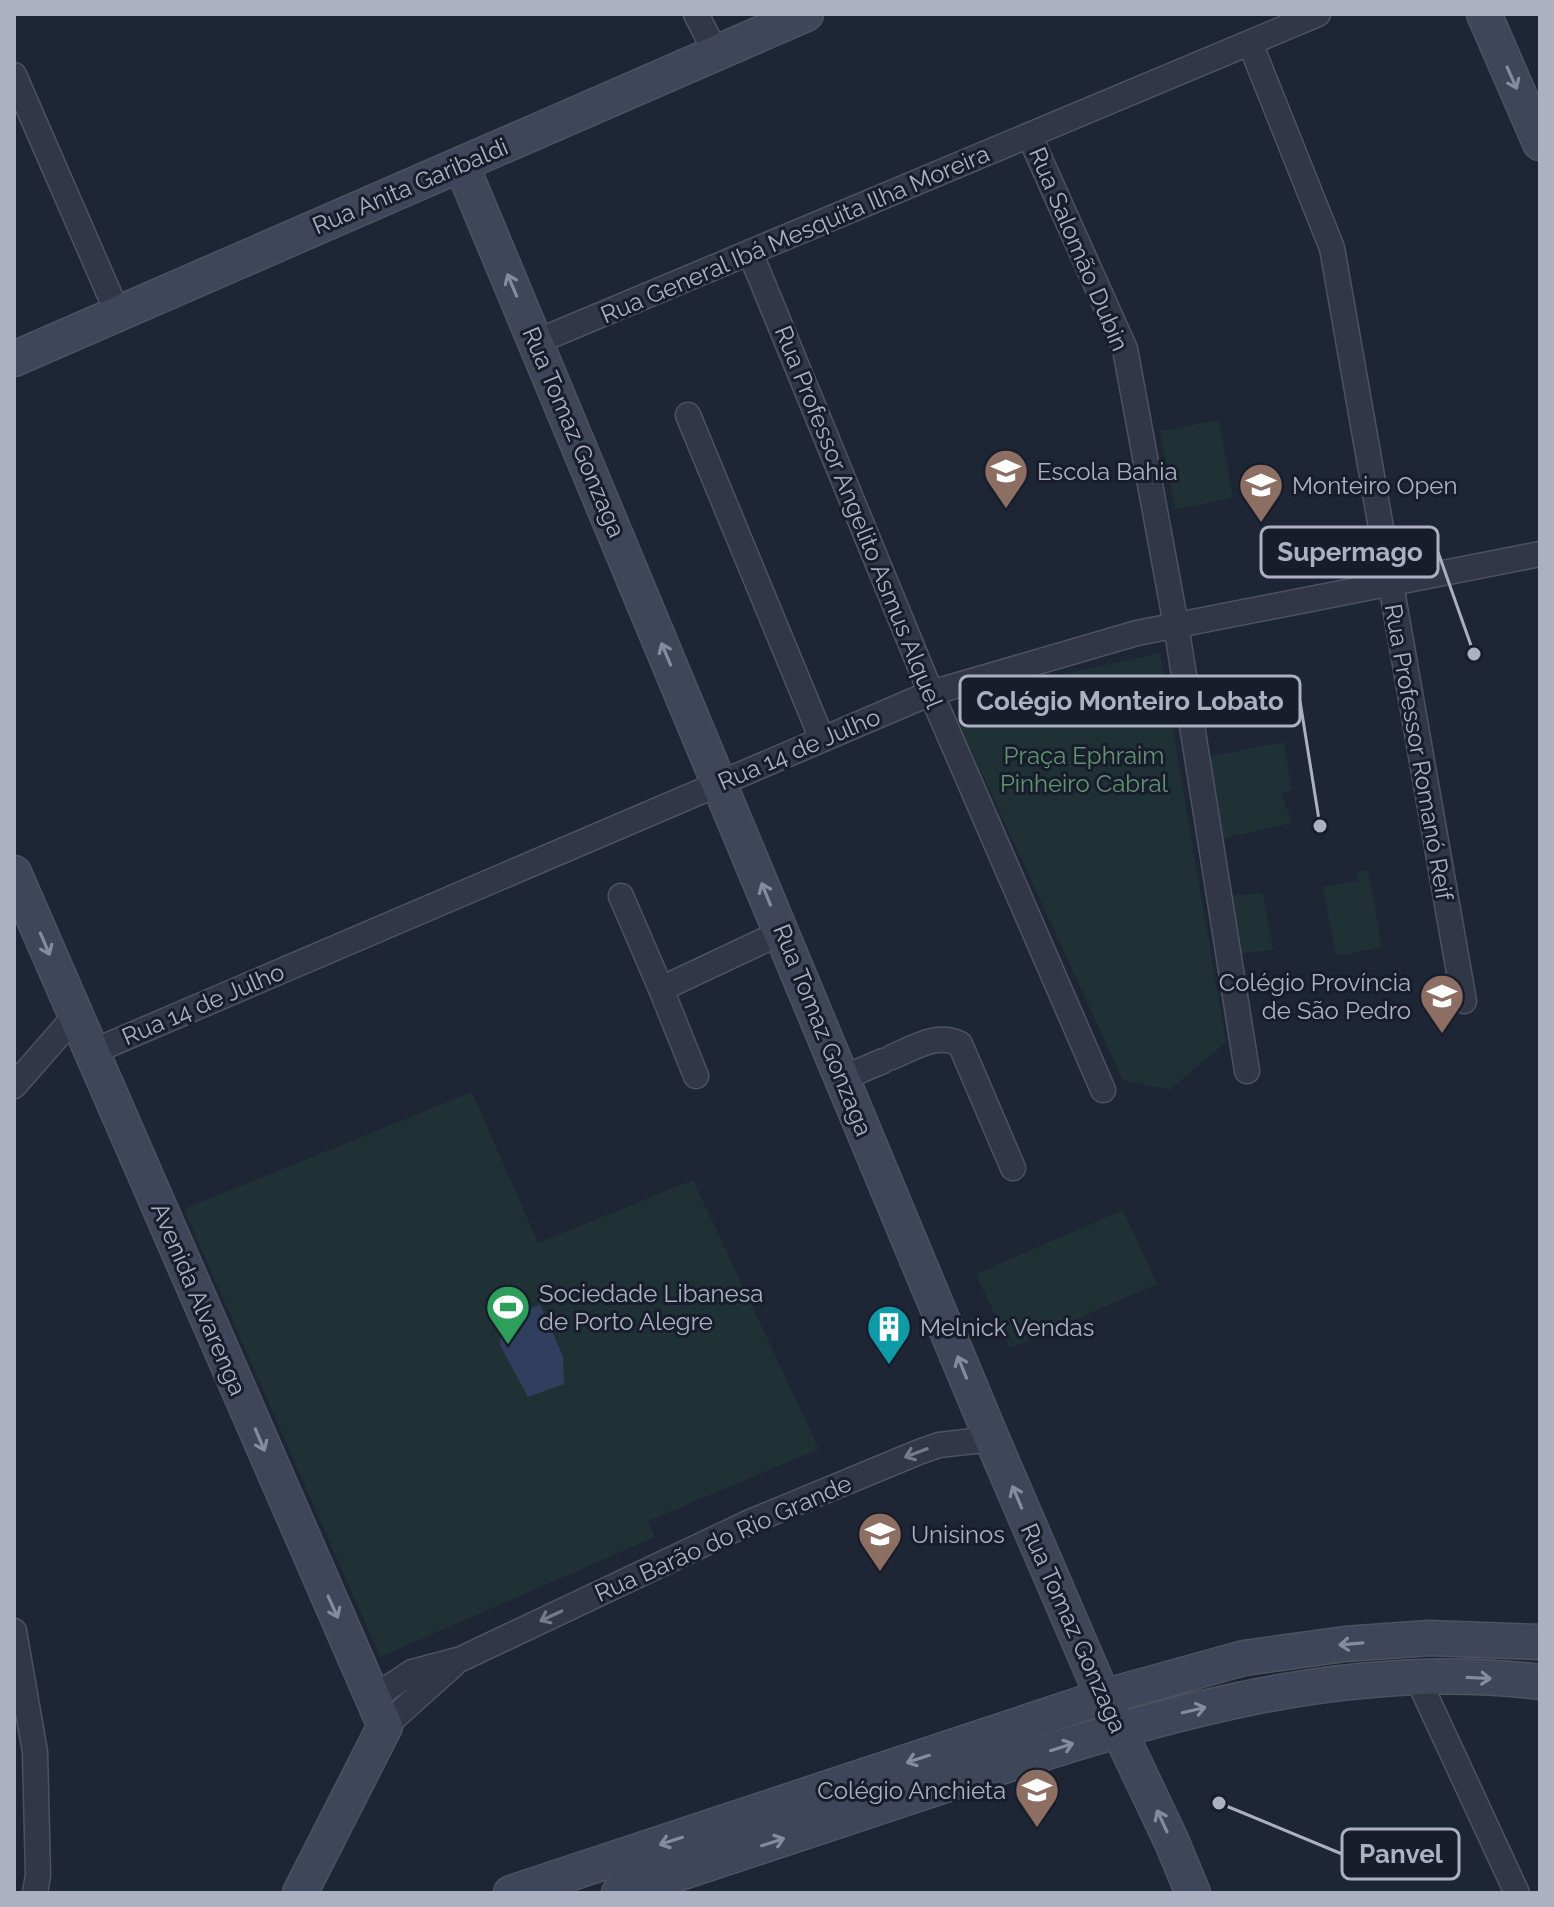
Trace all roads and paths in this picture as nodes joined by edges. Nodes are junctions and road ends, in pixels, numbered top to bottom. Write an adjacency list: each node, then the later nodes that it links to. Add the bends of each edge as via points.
1 (696, 14): 6 (street)
2 (806, 14): 6 (street, Rua Anita Garibaldi)
3 (1318, 14): 5 (street, Rua General Ibá Mesquita Ilha Moreira)
4 (1484, 14): 9 (street, one-way to 9)
5 (1250, 43): 8 (street, Rua General Ibá Mesquita Ilha Moreira); 17 (street, Rua Professor Romanó Reif, via 1332,248)
6 (716, 53): 10 (street, Rua Anita Garibaldi)
7 (14, 75): 12 (street)
8 (1030, 137): 11 (street, Rua General Ibá Mesquita Ilha Moreira); 18 (street, Rua Salomão Dubin, via 1125,349)
9 (1540, 143)
10 (461, 164): 12 (street, Rua Anita Garibaldi); 13 (street, Rua Tomaz Gonzaga, one-way to 10)
11 (750, 252): 13 (street, Rua General Ibá Mesquita Ilha Moreira); 19 (street, Rua Professor Angelito Asmus Alquel)
12 (118, 314): 14 (street, Rua Anita Garibaldi)
13 (536, 342): 21 (street, Rua Tomaz Gonzaga, one-way to 13)
14 (14, 359)
15 (688, 415): 20 (street)
16 (1540, 554): 17 (street, Rua 14 de Julho)
17 (1389, 584): 18 (street, Rua 14 de Julho); 26 (street, Rua Professor Romanó Reif)
18 (1176, 625): 19 (street, Rua 14 de Julho); 29 (street, Rua Salomão Dubin)
19 (931, 693): 20 (street, Rua 14 de Julho); 33 (street, Rua Professor Angelito Asmus Alquel)
20 (822, 739): 21 (street, Rua 14 de Julho)
21 (720, 783): 24 (street, Rua Tomaz Gonzaga, one-way to 21); 28 (street, Rua 14 de Julho)
22 (14, 873): 27 (street, Avenida Alvarenga, one-way to 27)
23 (621, 896): 25 (street)
24 (782, 932): 25 (street); 31 (street, Rua Tomaz Gonzaga)
25 (661, 989): 30 (street)
26 (1464, 1001)
27 (76, 1015): 28 (street, Avenida Alvarenga); 32 (street)
28 (92, 1052): 41 (street, Avenida Alvarenga, one-way to 41)
29 (1247, 1071)
30 (696, 1076)
31 (843, 1078): 34 (street, via 950,1038 960,1044); 35 (street, Rua Tomaz Gonzaga, one-way to 31)
32 (14, 1086)
33 (1103, 1090)
34 (1013, 1168)
35 (992, 1439): 40 (street, Rua Tomaz Gonzaga, one-way to 35); 41 (street, Rua Barão do Rio Grande, one-way to 41, via 939,1445 750,1522 461,1659)
36 (14, 1631): 45 (street, via 35,1752)
37 (1540, 1642): 40 (street, one-way to 40, via 1429,1638 1345,1644 1244,1658)
38 (1416, 1675): 39 (street, one-way to 39); 42 (street, one-way to 38, via 1259,1695); 50 (street)
39 (1540, 1682)
40 (1103, 1697): 42 (street, Rua Tomaz Gonzaga); 47 (street, one-way to 47)
41 (379, 1712): 43 (street); 44 (street)
42 (1118, 1728): 48 (street, one-way to 42); 49 (street, Rua Tomaz Gonzaga, one-way to 42)
43 (303, 1835): 44 (street); 46 (street)
44 (305, 1882)
45 (35, 1893)
46 (275, 1893)
47 (511, 1893)
48 (619, 1893)
49 (1193, 1893)
50 (1517, 1893)

